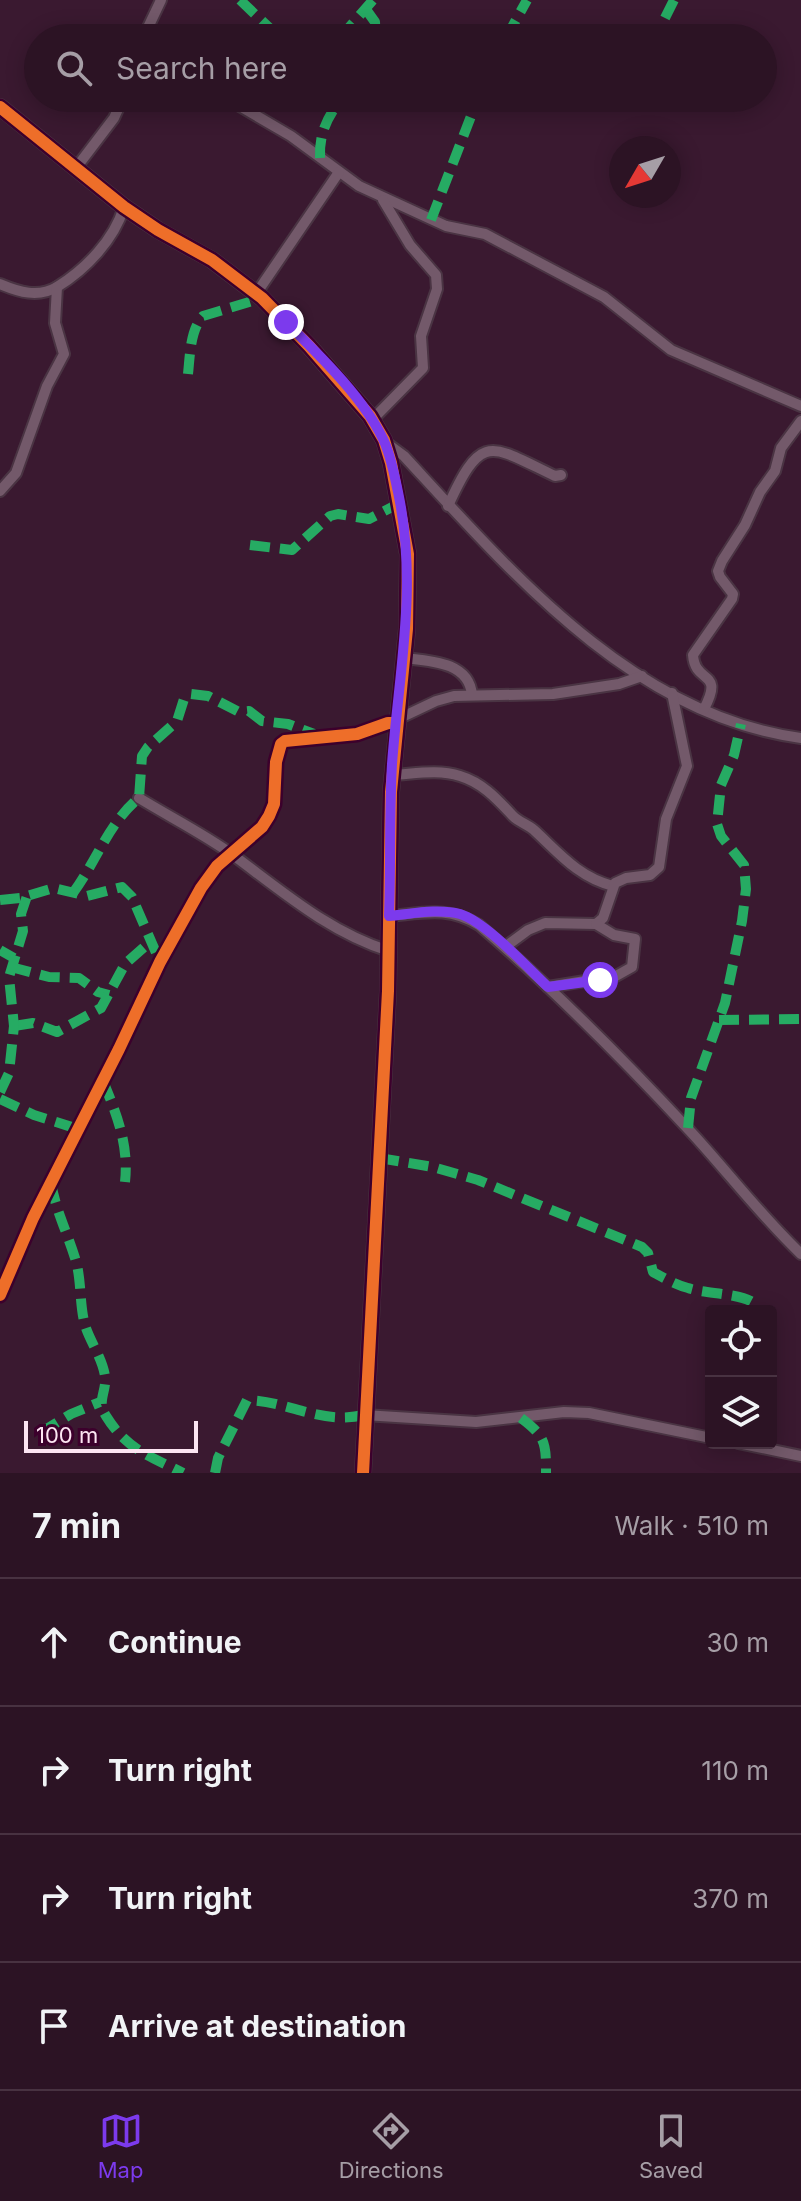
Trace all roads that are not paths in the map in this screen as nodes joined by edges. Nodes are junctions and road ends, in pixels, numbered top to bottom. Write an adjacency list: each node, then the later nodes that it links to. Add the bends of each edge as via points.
1 (161, 0): 2 (street)
2 (150, 24)
3 (0, 107): 6 (street)
4 (117, 112): 6 (street)
5 (250, 112): 7 (street)
6 (76, 168): 9 (street)
7 (339, 172): 8 (street); 12 (street)
8 (382, 198): 13 (street, via 446,226 485,234 604,297 671,350); 14 (street, via 437,281 421,336 423,368)
9 (124, 207): 11 (street, via 100,250); 12 (street, via 212,260)
10 (0, 284): 11 (street, via 29,293)
11 (57, 287): 18 (street, via 55,323 64,354 16,473)
12 (256, 294): 14 (street)
13 (801, 406)
14 (372, 420): 16 (street)
15 (801, 421): 24 (street, via 781,448 775,471 718,571 733,594 693,655 713,685)
16 (385, 442): 19 (street); 20 (street, via 408,554)
17 (561, 475): 19 (street, via 509,453 485,452 469,464)
18 (0, 491)
19 (448, 506): 21 (street, via 543,602)
20 (404, 658): 23 (street, via 431,660 462,672); 25 (street)
21 (642, 676): 22 (street); 23 (street, via 562,693)
22 (672, 693): 24 (street); 30 (street, via 687,766 666,819 659,867)
23 (472, 695): 25 (street, via 436,701)
24 (704, 709): 26 (street)
25 (397, 721): 27 (street); 29 (street, via 357,734 283,742 269,816)
26 (801, 738)
27 (392, 775): 30 (street, via 436,772 468,779 495,796 581,874); 31 (street)
28 (139, 798): 29 (street)
29 (231, 853): 34 (street, via 334,927); 37 (street, via 208,876 160,962)
30 (613, 886): 32 (street)
31 (389, 916): 33 (street, via 463,915); 34 (street)
32 (596, 924): 33 (street, via 545,923); 35 (street, via 635,939 632,967 616,976)
33 (505, 947): 35 (street)
34 (389, 951): 38 (street)
35 (548, 987): 36 (street, via 688,1128)
36 (801, 1254)
37 (0, 1295)
38 (364, 1415): 39 (street, via 476,1422 589,1413); 42 (street)
39 (705, 1437)
40 (767, 1449): 41 (street)
41 (801, 1456)
42 (363, 1473)

